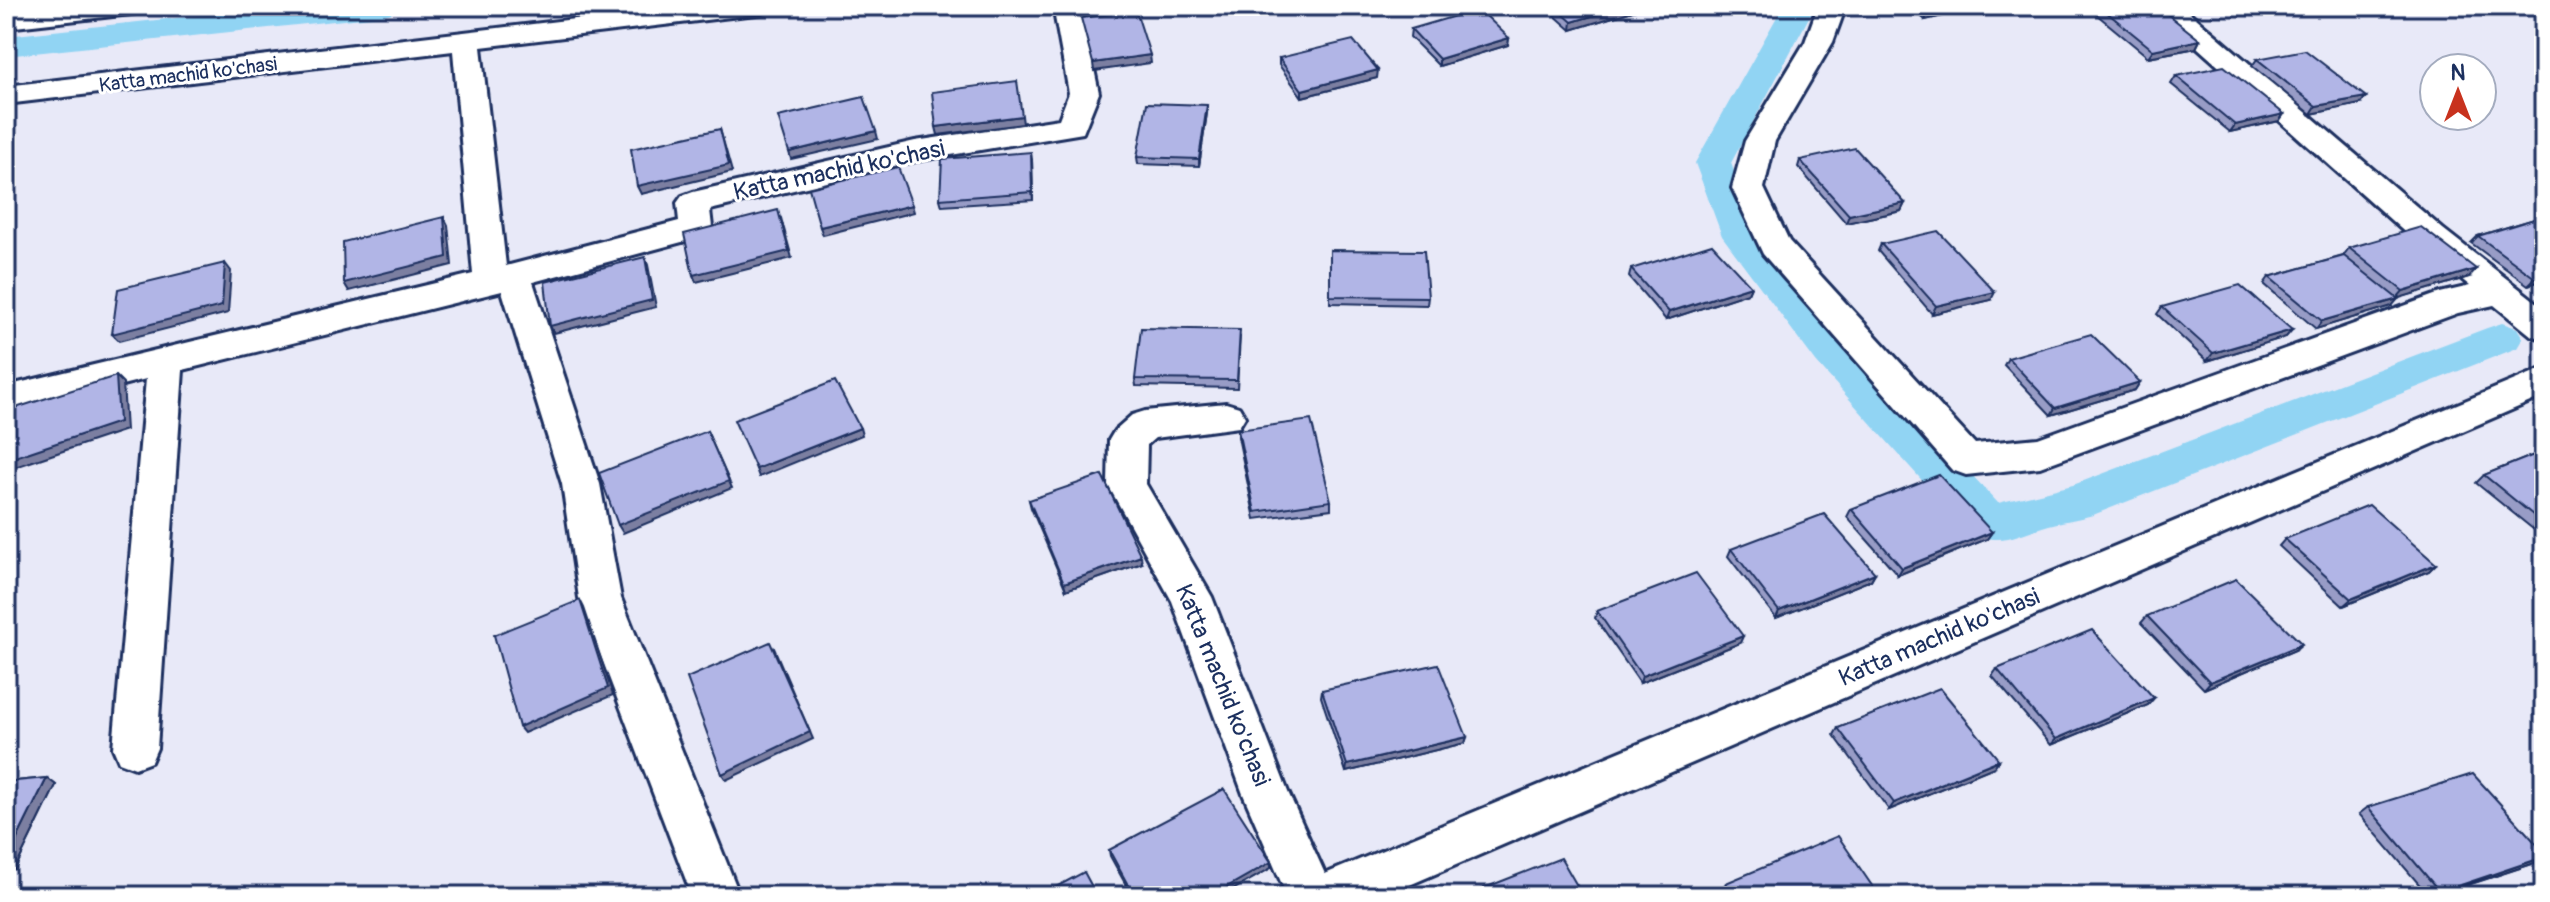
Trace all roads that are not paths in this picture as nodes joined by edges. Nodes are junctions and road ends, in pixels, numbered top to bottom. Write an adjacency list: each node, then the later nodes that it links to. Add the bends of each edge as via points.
1 (131, 6): 6 (street)
2 (756, 6): 7 (street, Katta machid ko'chasi)
3 (1067, 6): 9 (street, Katta machid ko'chasi, via 1084,93 1072,126 915,151 693,203 696,227)
4 (1832, 6): 10 (street, via 1819,42 1760,141 1748,188 1775,246 1966,460 2040,452 2452,302)
5 (2165, 6): 10 (street)
6 (6, 20)
7 (466, 41): 8 (street, Katta machid ko'chasi); 9 (street)
8 (6, 95)
9 (503, 278): 12 (street, Katta machid ko'chasi); 17 (street, via 581,484 600,598)
10 (2500, 292): 11 (street)
11 (2544, 327)
12 (166, 361): 14 (street, Katta machid ko'chasi); 16 (street)
13 (2544, 381): 19 (street, Katta machid ko'chasi)
14 (6, 400)
15 (1226, 417): 18 (street, Katta machid ko'chasi, via 1145,425 1128,440 1127,485 1191,597)
16 (135, 748)
17 (716, 896)
18 (1311, 896)
19 (1335, 896)

